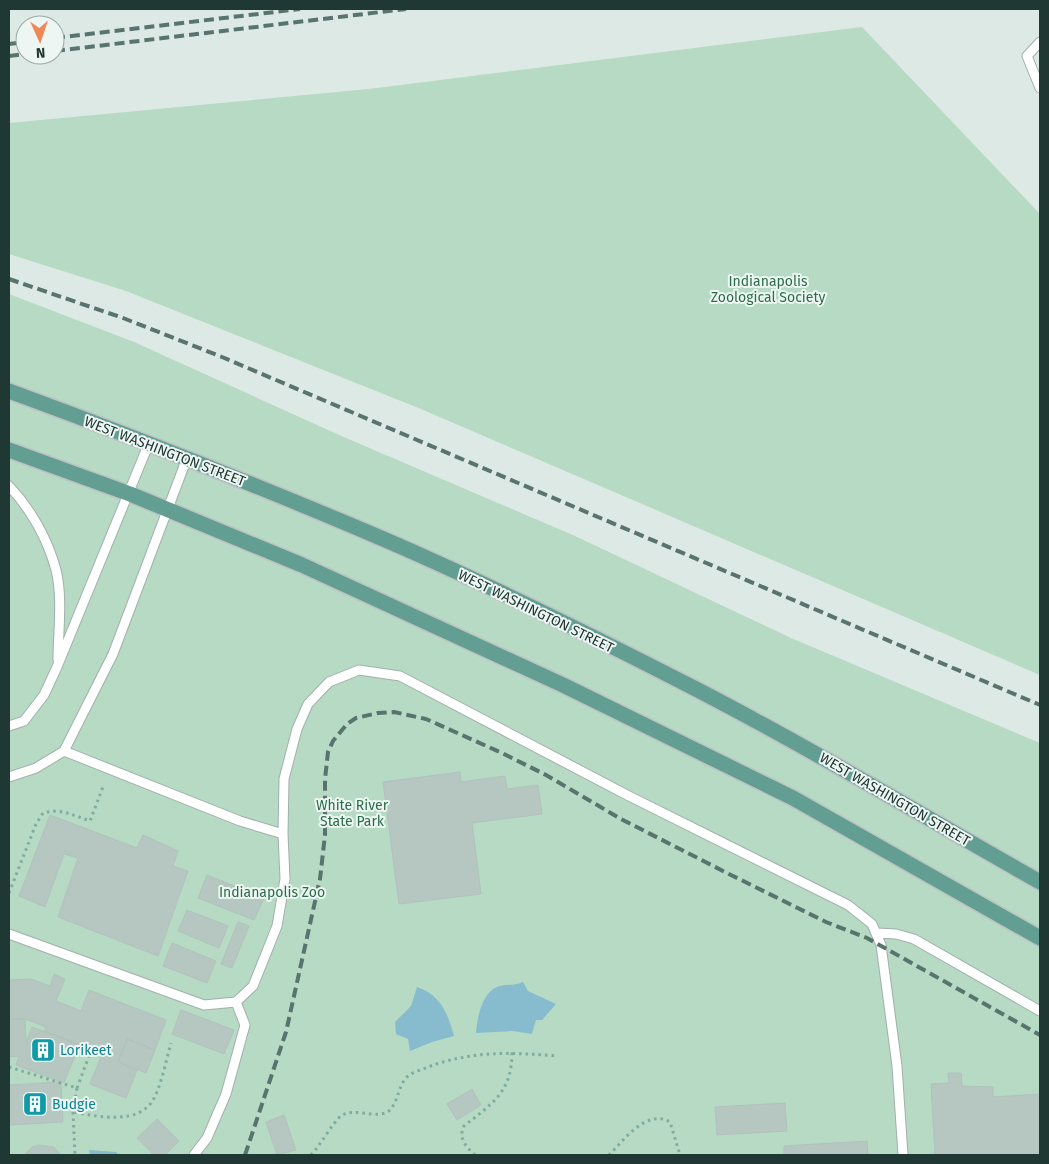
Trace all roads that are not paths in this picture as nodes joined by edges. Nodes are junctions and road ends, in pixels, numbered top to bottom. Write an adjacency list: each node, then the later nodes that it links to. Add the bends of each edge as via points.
1 (1040, 42): 2 (lane, via 1026,56)
2 (1040, 88)
3 (9, 391): 4 (main road, WEST WASHINGTON STREET)
4 (149, 443): 6 (main road, WEST WASHINGTON STREET); 8 (lane)
5 (9, 450): 8 (main road)
6 (186, 458): 9 (lane); 15 (main road, WEST WASHINGTON STREET, via 370,533 545,614 815,752)
7 (9, 486): 10 (lane, via 31,515 56,571)
8 (130, 494): 9 (main road); 10 (lane)
9 (167, 509): 12 (lane, via 113,654); 18 (main road, via 378,598 793,798)
10 (57, 667): 11 (lane, via 44,695 24,721)
11 (9, 726)
12 (64, 751): 13 (lane, via 36,768); 14 (lane, via 240,821)
13 (9, 777)
14 (283, 834): 16 (lane, via 284,779 297,729 308,704 329,682 359,670 400,676 627,796 848,905); 19 (lane, via 286,879 277,926 253,986)
15 (1040, 882)
16 (877, 933): 20 (lane, via 914,939); 22 (lane, via 888,985)
17 (9, 934): 19 (lane, via 204,1005)
18 (1040, 938)
19 (236, 1002): 21 (lane, via 245,1025 226,1094 207,1138)
20 (1040, 1011)
21 (194, 1155)
22 (903, 1155)

